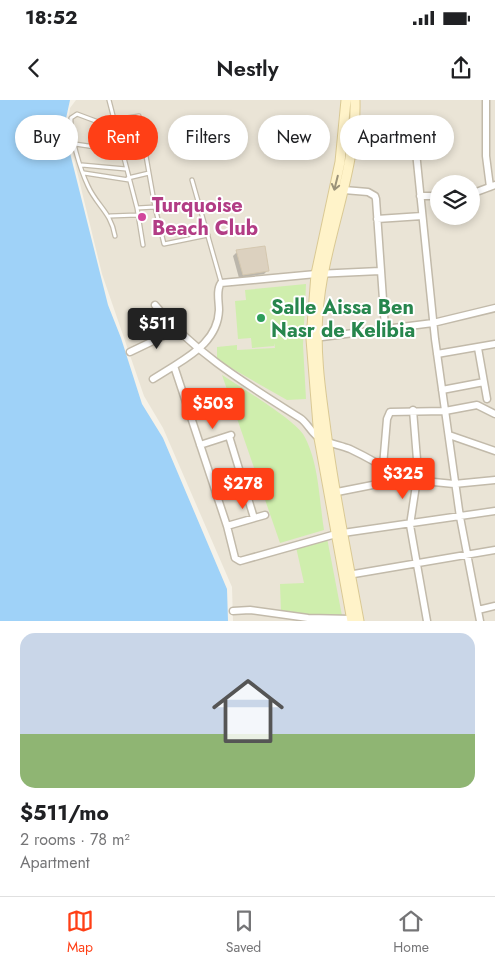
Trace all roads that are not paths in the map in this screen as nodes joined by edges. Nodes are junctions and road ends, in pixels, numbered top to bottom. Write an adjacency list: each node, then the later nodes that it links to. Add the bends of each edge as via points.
1 (109, 100): 6 (lane)
2 (346, 100): 33 (main road, one-way to 33, via 340,162)
3 (355, 100): 19 (main road, via 353,140)
4 (486, 100): 18 (street, via 486,156)
5 (76, 115): 7 (lane)
6 (113, 115)
7 (88, 118)
8 (78, 154): 12 (lane)
9 (124, 160): 13 (lane)
10 (147, 160): 15 (lane)
11 (417, 160): 21 (street)
12 (82, 165): 13 (lane); 14 (lane)
13 (126, 169): 16 (lane)
14 (84, 172): 16 (lane); 26 (lane, via 88,187)
15 (149, 173): 16 (lane); 23 (lane)
16 (128, 179): 24 (lane)
17 (192, 180): 29 (lane)
18 (492, 186): 20 (street)
19 (344, 190): 28 (street, via 368,192 374,196); 33 (main road)
20 (480, 191)
21 (420, 196): 22 (street); 27 (street)
22 (430, 196)
23 (155, 207): 24 (lane); 29 (lane, via 164,244)
24 (136, 208): 25 (lane)
25 (137, 215): 26 (lane); 31 (lane)
26 (110, 216): 30 (lane)
27 (422, 216): 28 (street); 37 (street)
28 (377, 219): 32 (street)
29 (208, 235): 34 (lane)
30 (115, 236)
31 (143, 246)
32 (380, 271): 33 (street); 38 (street)
33 (320, 274): 34 (street); 40 (main road)
34 (221, 283): 43 (street, via 217,322)
35 (156, 305): 39 (street)
36 (495, 308): 37 (street)
37 (433, 323): 38 (street); 45 (street)
38 (385, 328): 40 (street)
39 (176, 330): 43 (street); 44 (street)
40 (314, 338): 54 (main road); 57 (main road)
41 (495, 344): 42 (street)
42 (478, 348): 45 (street); 48 (street)
43 (200, 350): 46 (street); 55 (street)
44 (130, 352)
45 (437, 354): 49 (street)
46 (174, 366): 47 (street); 58 (street)
47 (153, 379)
48 (484, 382): 49 (street); 50 (street)
49 (442, 390): 52 (street)
50 (487, 399)
51 (413, 410): 52 (street); 60 (street, via 388,414); 62 (street, via 418,465)
52 (445, 411): 53 (street, via 478,405); 56 (street)
53 (495, 414)
54 (317, 416): 55 (street); 57 (main road)
55 (302, 419): 57 (street)
56 (449, 435): 59 (street); 64 (street)
57 (323, 440): 60 (street); 65 (main road)
58 (200, 445): 69 (street, via 231,436); 71 (street)
59 (495, 451)
60 (383, 466): 61 (street)
61 (403, 479): 62 (street); 65 (street)
62 (416, 480): 64 (street); 70 (street)
63 (495, 480): 64 (street)
64 (454, 484): 68 (street)
65 (332, 493): 72 (main road)
66 (495, 511): 68 (street)
67 (265, 515): 69 (street)
68 (460, 517): 70 (street); 74 (street)
69 (254, 518): 71 (street)
70 (410, 524): 72 (street); 75 (street)
71 (227, 526): 72 (street, via 238,560)
72 (340, 534): 76 (main road)
73 (495, 550): 74 (street)
74 (466, 554): 75 (street); 78 (street)
75 (416, 562): 76 (street); 82 (street)
76 (347, 575): 81 (main road)
77 (495, 606): 78 (street)
78 (478, 610): 83 (street)
79 (233, 611): 80 (street, via 250,610)
80 (308, 620): 81 (street)
81 (354, 620)
82 (427, 621)
83 (480, 621)

